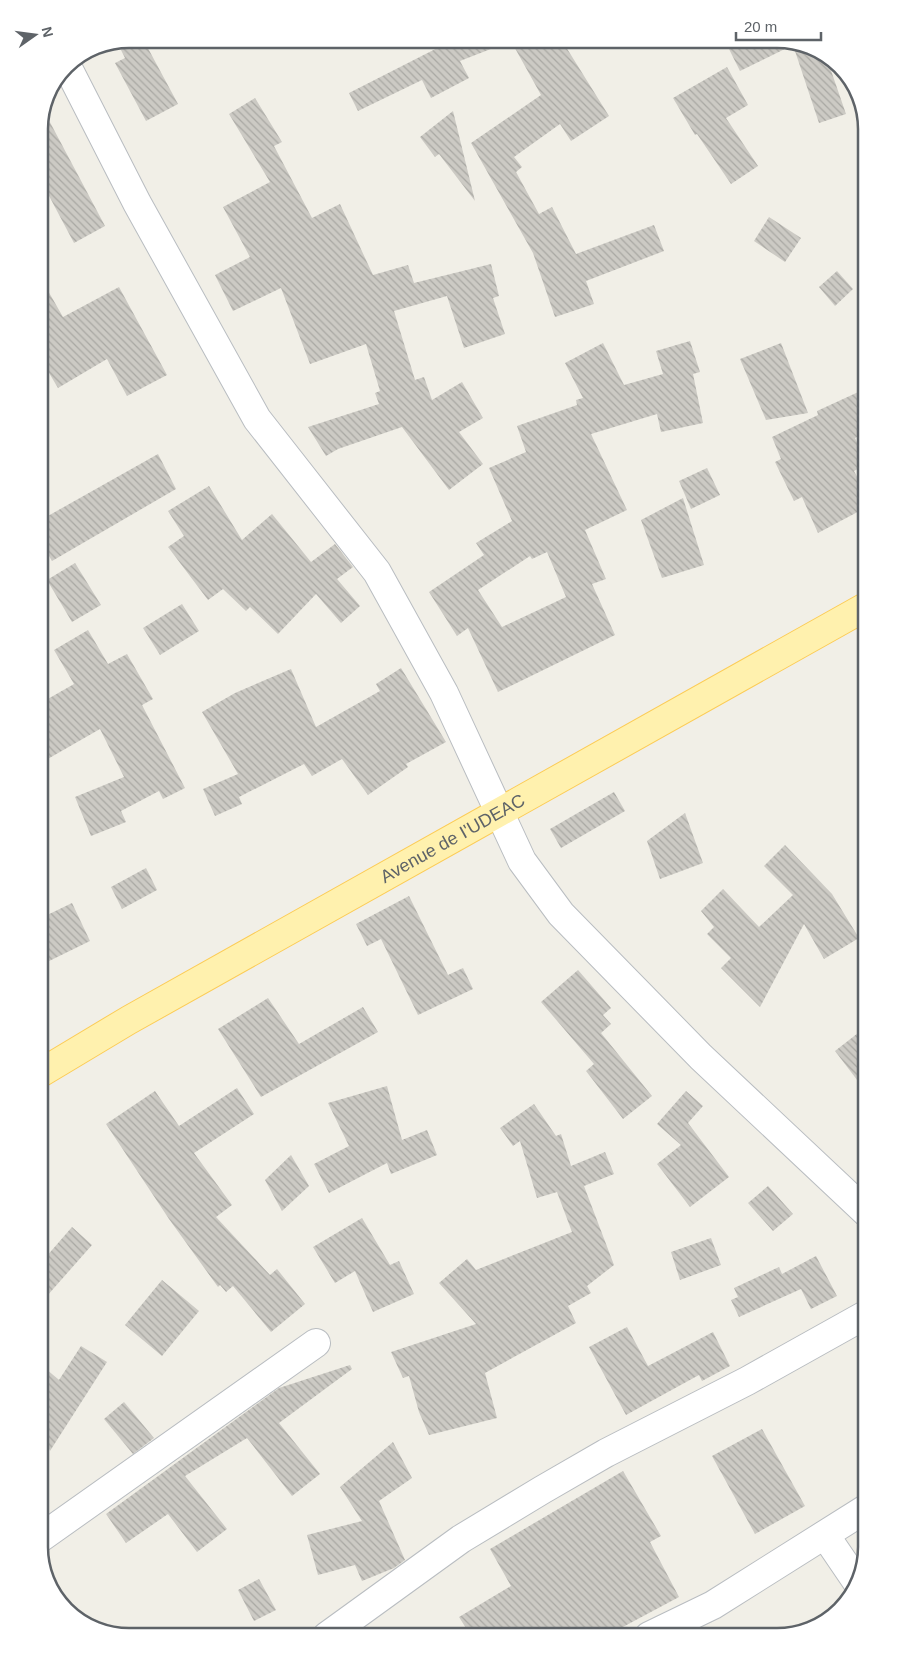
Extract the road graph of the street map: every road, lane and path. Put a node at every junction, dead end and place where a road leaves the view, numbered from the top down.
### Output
1 (70, 73) edge
2 (858, 611) edge
3 (498, 812) junction
4 (48, 1069) edge
5 (858, 1205) edge
6 (858, 1319) edge
7 (316, 1343) dead end
8 (858, 1514) edge
9 (48, 1533) edge
10 (825, 1535) junction
11 (853, 1576) edge
12 (339, 1627) edge
13 (666, 1628) edge

1 - 3 street
2 - 3 main road, Avenue de I'UDEAC
3 - 4 main road, Avenue de I'UDEAC
3 - 5 street
6 - 12 street
7 - 9 street
8 - 10 street
10 - 11 street
10 - 13 street

